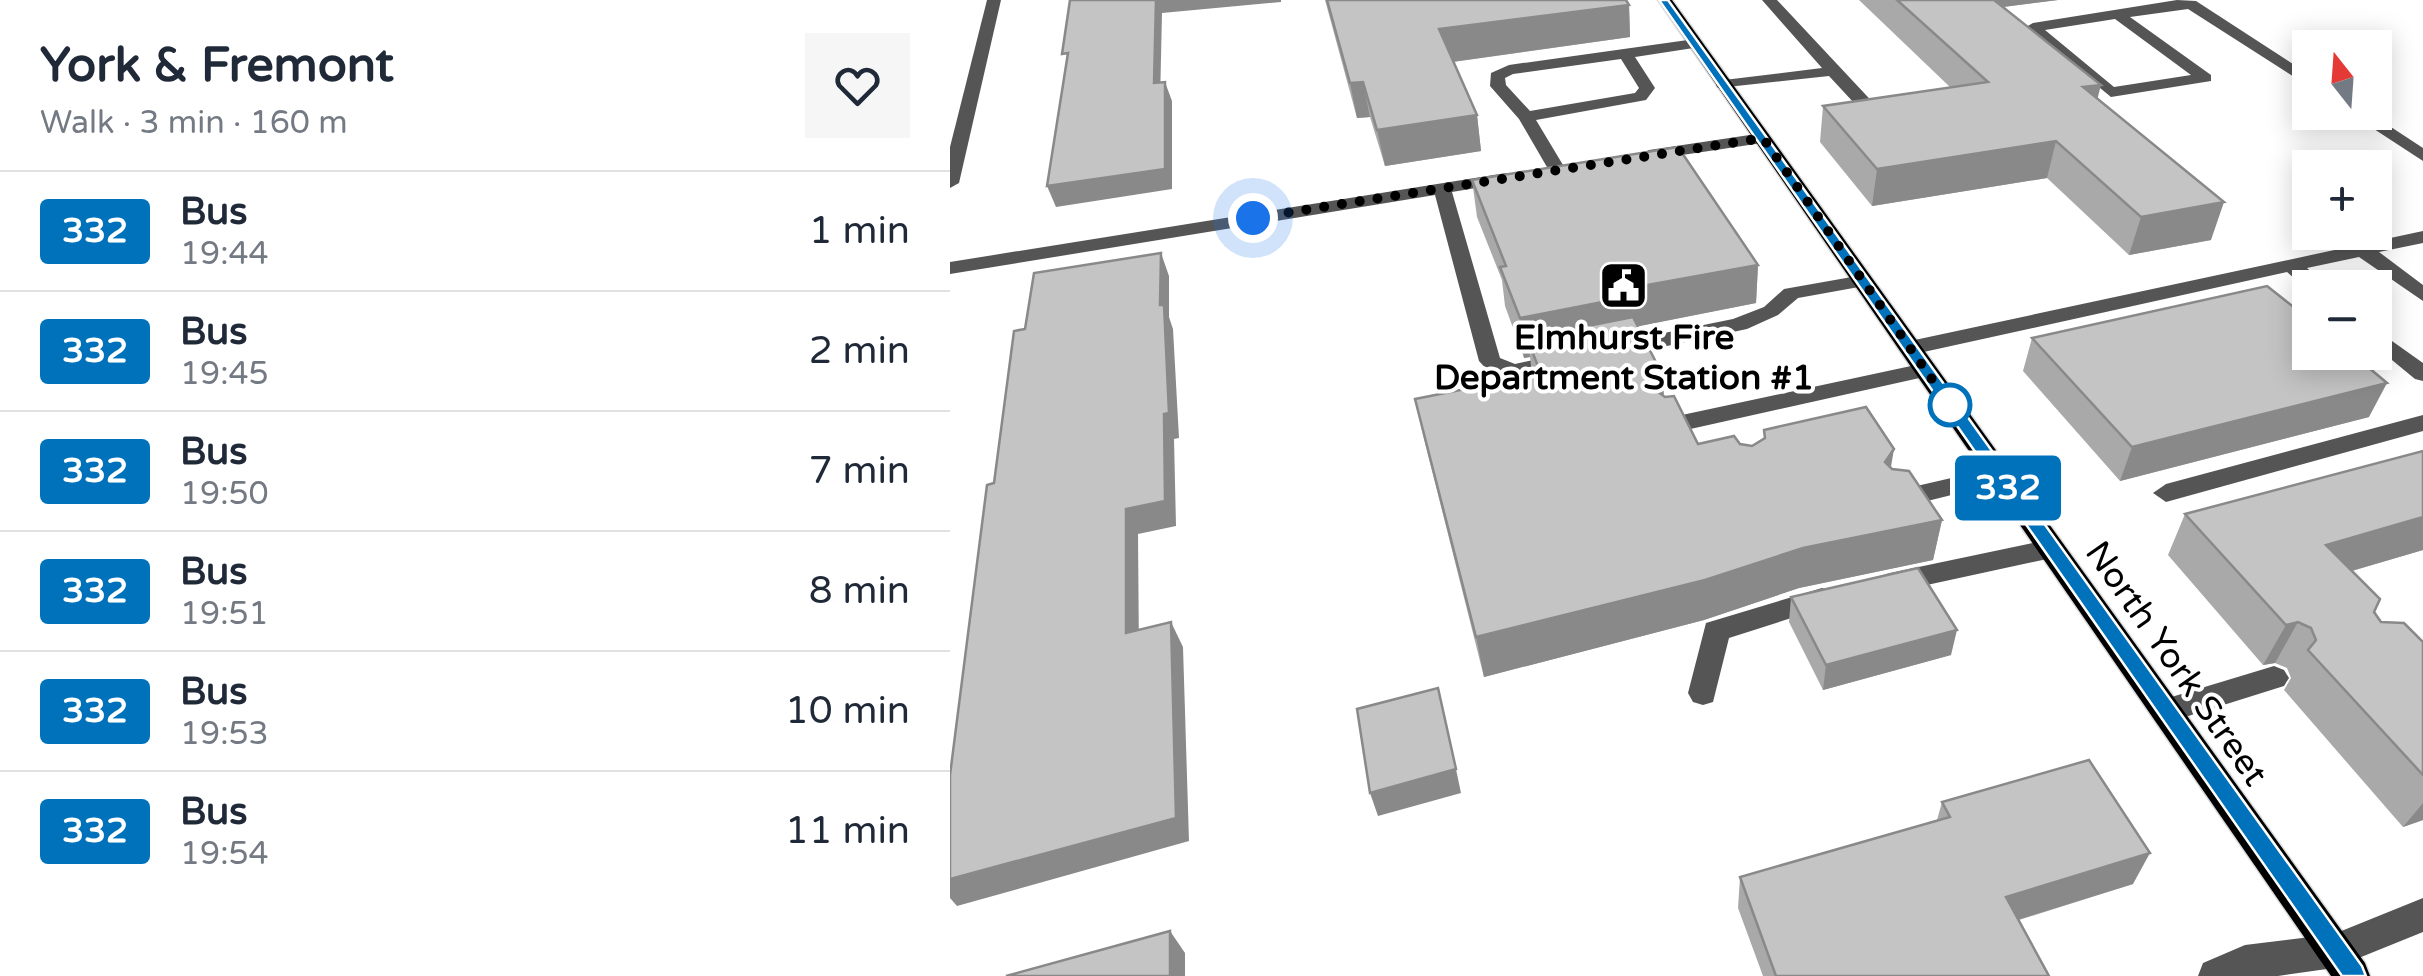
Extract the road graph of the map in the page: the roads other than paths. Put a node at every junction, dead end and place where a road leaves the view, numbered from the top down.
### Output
1 (994, 0) edge
2 (1664, 0) edge
3 (1769, 0) edge
4 (2188, 2) edge
5 (2118, 15) junction
6 (1695, 44) junction
7 (1625, 54) junction
8 (2292, 70) edge
9 (1833, 71) junction
10 (1724, 86) junction
11 (1874, 114) edge
12 (1526, 117) junction
13 (2383, 130) edge
14 (1763, 138) junction
15 (2423, 156) edge
16 (1632, 158) edge
17 (950, 183) edge
18 (1442, 188) junction
19 (2423, 237) edge
20 (2392, 244) edge
21 (2363, 250) joint
22 (2292, 266) junction
23 (950, 268) edge
24 (2297, 270) edge
25 (1862, 281) junction
26 (2423, 295) edge
27 (2392, 348) edge
28 (1918, 360) junction
29 (2423, 374) edge
30 (1718, 416) junction
31 (2423, 423) edge
32 (1668, 426) edge
33 (1733, 445) edge
34 (1999, 475) junction
35 (2166, 492) dead end
36 (1895, 500) edge
37 (2052, 550) junction
38 (2274, 678) dead end
39 (1703, 693) dead end
40 (2166, 711) junction
41 (2423, 915) edge
42 (2343, 964) edge
43 (2216, 976) edge

1 - 17 street
2 - 6 main road, North York Street
3 - 9 street
4 - 5 street
4 - 8 street
5 - 5 street
6 - 7 street
6 - 10 main road, North York Street
7 - 12 street
7 - 12 street
9 - 10 street
9 - 11 street
10 - 14 main road, North York Street
12 - 18 street
13 - 15 street
14 - 16 street
14 - 25 main road, North York Street
18 - 23 street
18 - 25 street
19 - 20 street
21 - 22 street
21 - 26 street
22 - 24 street
22 - 28 street
25 - 28 main road, North York Street
27 - 29 street
28 - 30 street
28 - 34 main road, North York Street
30 - 32 street
30 - 33 street
31 - 35 street
34 - 36 street
34 - 37 main road, North York Street
37 - 39 street
37 - 40 main road, North York Street
38 - 40 street
40 - 42 main road, North York Street
41 - 42 street
42 - 43 street

